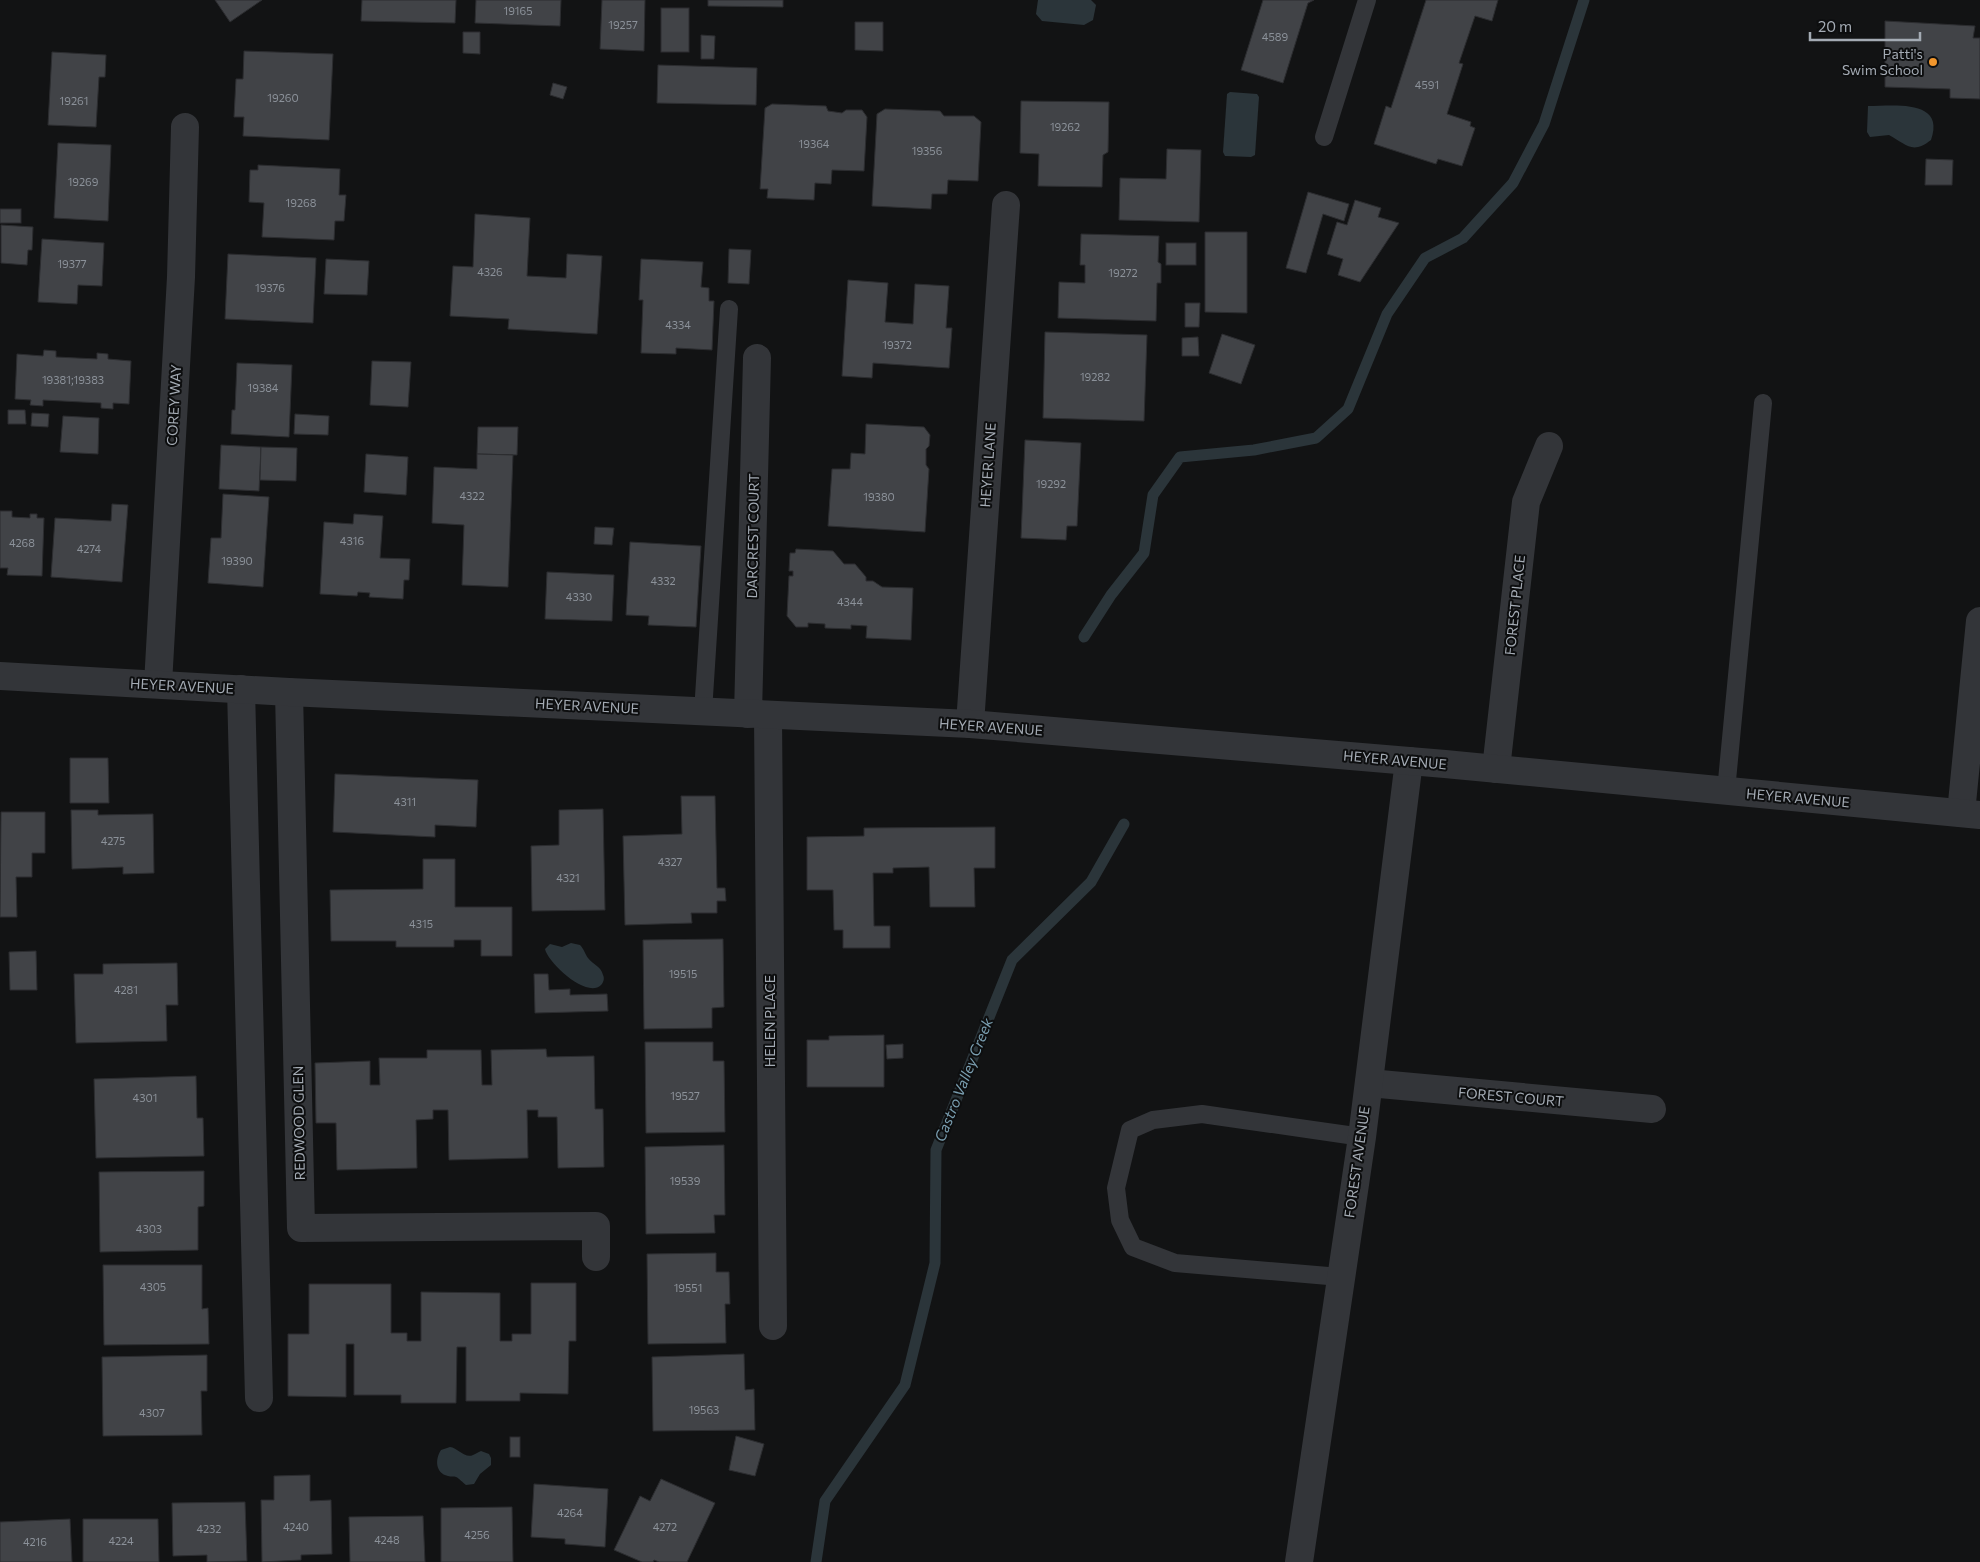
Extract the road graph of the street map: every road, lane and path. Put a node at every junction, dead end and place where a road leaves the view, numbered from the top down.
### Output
1 (1367, 0) edge
2 (185, 127) dead end
3 (1324, 136) dead end
4 (1006, 205) dead end
5 (729, 309) dead end
6 (757, 358) dead end
7 (1763, 403) dead end
8 (1549, 446) dead end
9 (1980, 621) edge
10 (0, 676) edge
11 (158, 684) junction
12 (241, 689) junction
13 (289, 692) junction
14 (703, 712) junction
15 (758, 715) junction
16 (970, 724) junction
17 (1409, 761) junction
18 (1496, 769) junction
19 (1726, 791) junction
20 (1970, 814) edge
21 (1369, 1083) junction
22 (1652, 1109) dead end
23 (1362, 1137) junction
24 (596, 1256) dead end
25 (1340, 1277) junction
26 (773, 1326) dead end
27 (259, 1398) dead end
28 (1299, 1562) edge

1 - 3 lane
2 - 11 street, COREY WAY
4 - 16 street, HEYER LANE
5 - 14 lane
6 - 15 street, DARCREST COURT
7 - 19 lane
8 - 18 street, FOREST PLACE
9 - 20 street
10 - 11 street, HEYER AVENUE
11 - 12 street, HEYER AVENUE
12 - 13 street, HEYER AVENUE
12 - 27 street
13 - 14 street, HEYER AVENUE
13 - 24 street, REDWOOD GLEN
14 - 15 street, HEYER AVENUE
15 - 16 street, HEYER AVENUE
15 - 26 street, HELEN PLACE
16 - 17 street, HEYER AVENUE
17 - 18 street, HEYER AVENUE
17 - 21 street, FOREST AVENUE
18 - 19 street, HEYER AVENUE
19 - 20 street, HEYER AVENUE
21 - 22 street, FOREST COURT
21 - 23 street, FOREST AVENUE
23 - 25 street, FOREST AVENUE
23 - 25 lane
25 - 28 street, FOREST AVENUE

